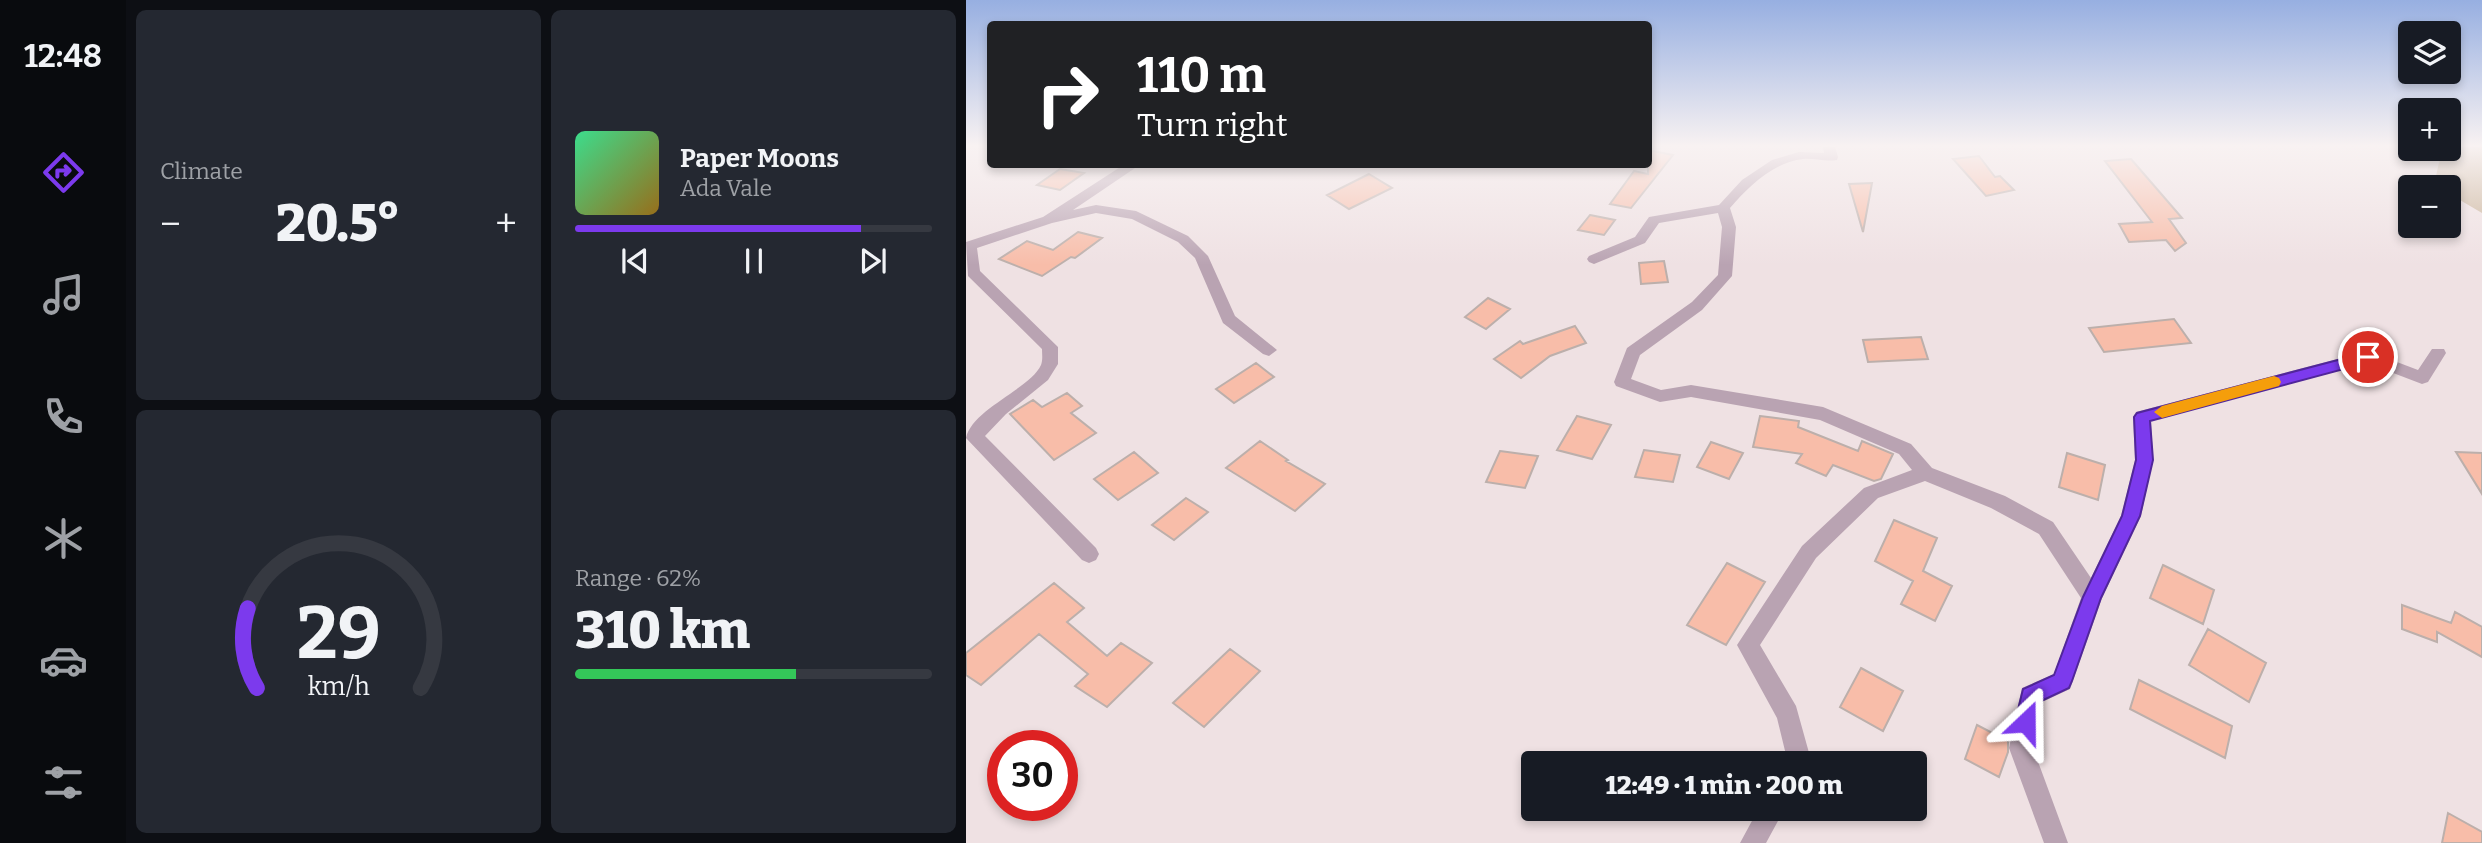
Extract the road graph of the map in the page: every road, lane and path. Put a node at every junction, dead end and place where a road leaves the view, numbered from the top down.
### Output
1 (1100, 186) edge
2 (1741, 186) edge
3 (1723, 208) junction
4 (1048, 220) junction
5 (968, 247) edge
6 (1594, 259) dead end
7 (1269, 350) dead end
8 (2438, 353) dead end
9 (1925, 473) junction
10 (1088, 554) dead end
11 (2092, 597) junction
12 (1797, 751) edge
13 (1765, 821) edge
14 (1752, 843) edge
15 (2056, 843) edge

1 - 4 street
2 - 3 street
3 - 6 street
3 - 9 street
4 - 5 street
4 - 7 street
5 - 10 street
8 - 11 street
9 - 11 street
9 - 12 street
11 - 15 street
13 - 14 street

